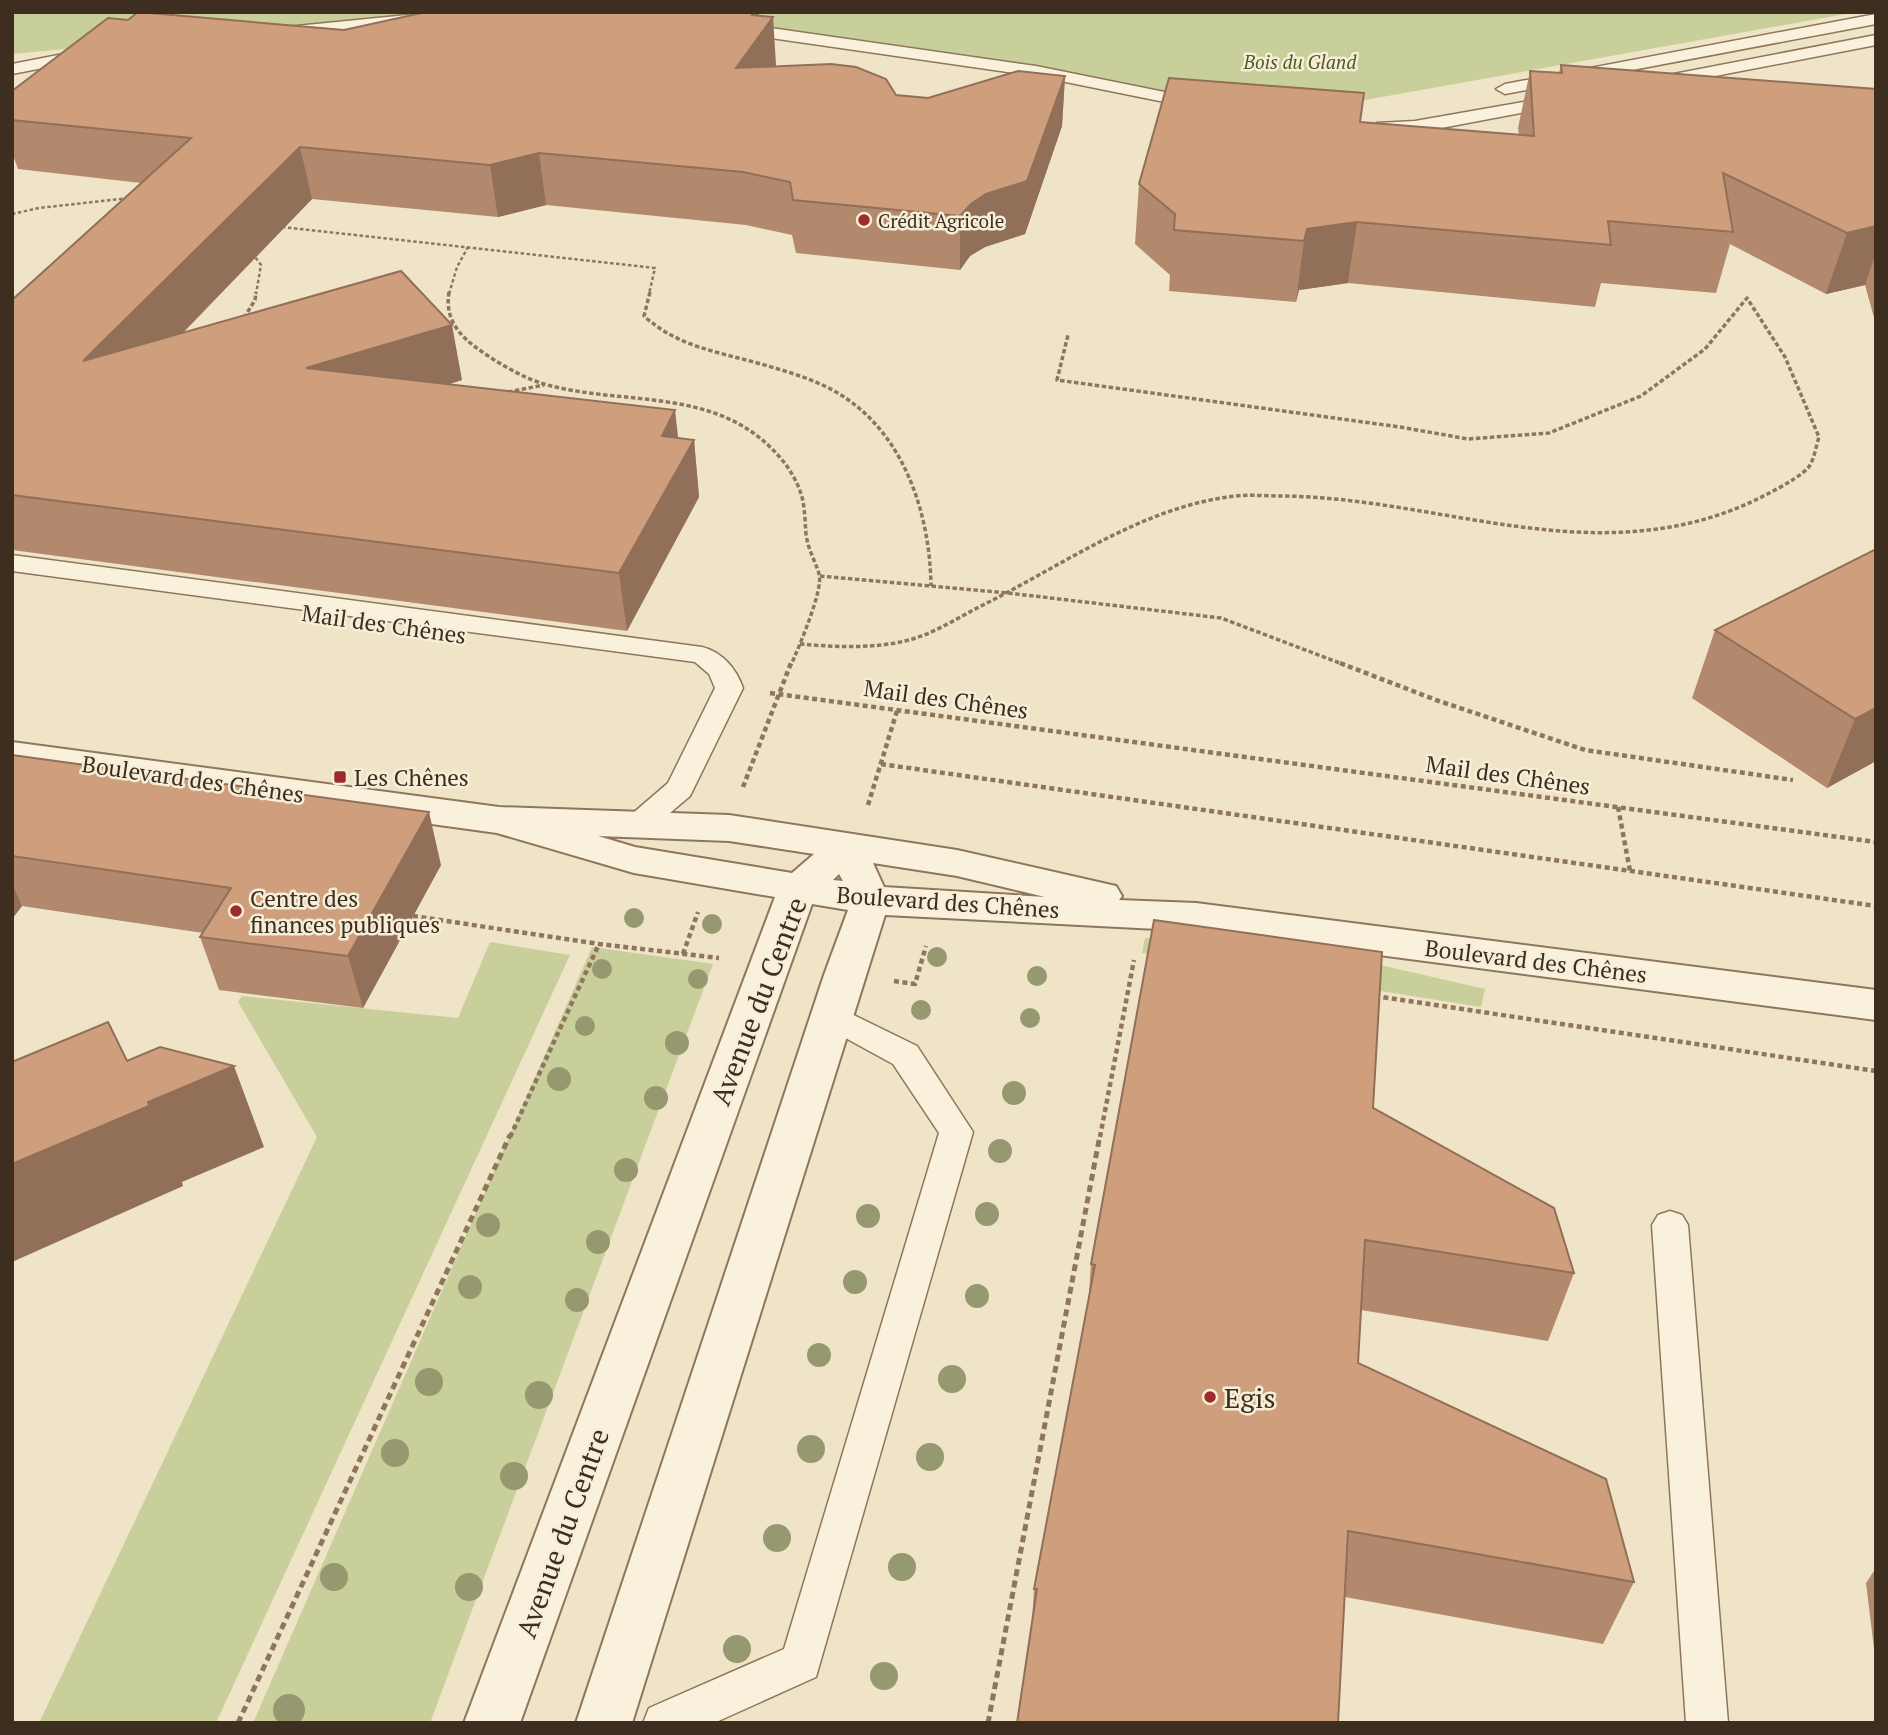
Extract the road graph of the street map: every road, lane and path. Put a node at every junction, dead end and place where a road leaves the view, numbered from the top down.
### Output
1 (494, 12) edge
2 (1876, 19) edge
3 (717, 26) edge
4 (266, 35) edge
5 (1876, 40) edge
6 (113, 51) edge
7 (12, 69) edge
8 (1629, 87) edge
9 (1506, 89) dead end
10 (1574, 98) edge
11 (1224, 108) edge
12 (1356, 130) edge
13 (137, 197) edge
14 (12, 214) edge
15 (273, 226) edge
16 (246, 245) edge
17 (468, 247) junction
18 (243, 321) edge
19 (1068, 335) dead end
20 (545, 384) junction
21 (508, 393) edge
22 (12, 563) edge
23 (820, 576) junction
24 (930, 586) junction
25 (1008, 593) junction
26 (800, 644) junction
27 (729, 688) junction
28 (778, 694) junction
29 (897, 710) junction
30 (12, 754) edge
31 (881, 764) junction
32 (1793, 780) dead end
33 (739, 797) dead end
34 (1618, 807) junction
35 (499, 820) junction
36 (635, 827) junction
37 (856, 830) junction
38 (1876, 842) edge
39 (1630, 871) junction
40 (798, 889) junction
41 (871, 900) junction
42 (1876, 906) edge
43 (1196, 917) junction
44 (599, 944) dead end
45 (1147, 962) edge
46 (1367, 995) edge
47 (1876, 1005) edge
48 (831, 1016) junction
49 (1876, 1071) edge
50 (1670, 1225) dead end
51 (238, 1723) edge
52 (492, 1723) edge
53 (604, 1723) edge
54 (664, 1723) edge
55 (988, 1723) edge
56 (1707, 1723) edge

1 - 4 lane
2 - 9 lane
3 - 11 lane
5 - 8 lane
6 - 7 lane
10 - 12 lane
13 - 14 path
15 - 17 path
16 - 18 path
17 - 20 path
17 - 24 path
19 - 25 path
20 - 21 path
20 - 23 path
22 - 27 lane
23 - 24 path
23 - 26 path
24 - 25 path
25 - 26 path
25 - 32 path
26 - 28 path
27 - 28 path, Mail des Chênes
27 - 36 lane
28 - 29 path, Mail des Chênes
28 - 33 path
29 - 31 path
29 - 34 path, Mail des Chênes
30 - 35 street, Boulevard des Chênes
31 - 37 path
31 - 39 path
34 - 38 path, Mail des Chênes
34 - 39 path
35 - 36 street, Boulevard des Chênes
35 - 40 street, Boulevard des Chênes
36 - 37 street, Boulevard des Chênes
37 - 40 street, Avenue du Centre
37 - 41 street
37 - 43 street, Boulevard des Chênes
39 - 42 path
40 - 41 street, Boulevard des Chênes
40 - 52 street, Avenue du Centre
41 - 43 street, Boulevard des Chênes
41 - 48 street
43 - 47 street, Boulevard des Chênes
44 - 51 path
45 - 55 path
46 - 49 path
48 - 53 street
48 - 54 lane
50 - 56 lane

